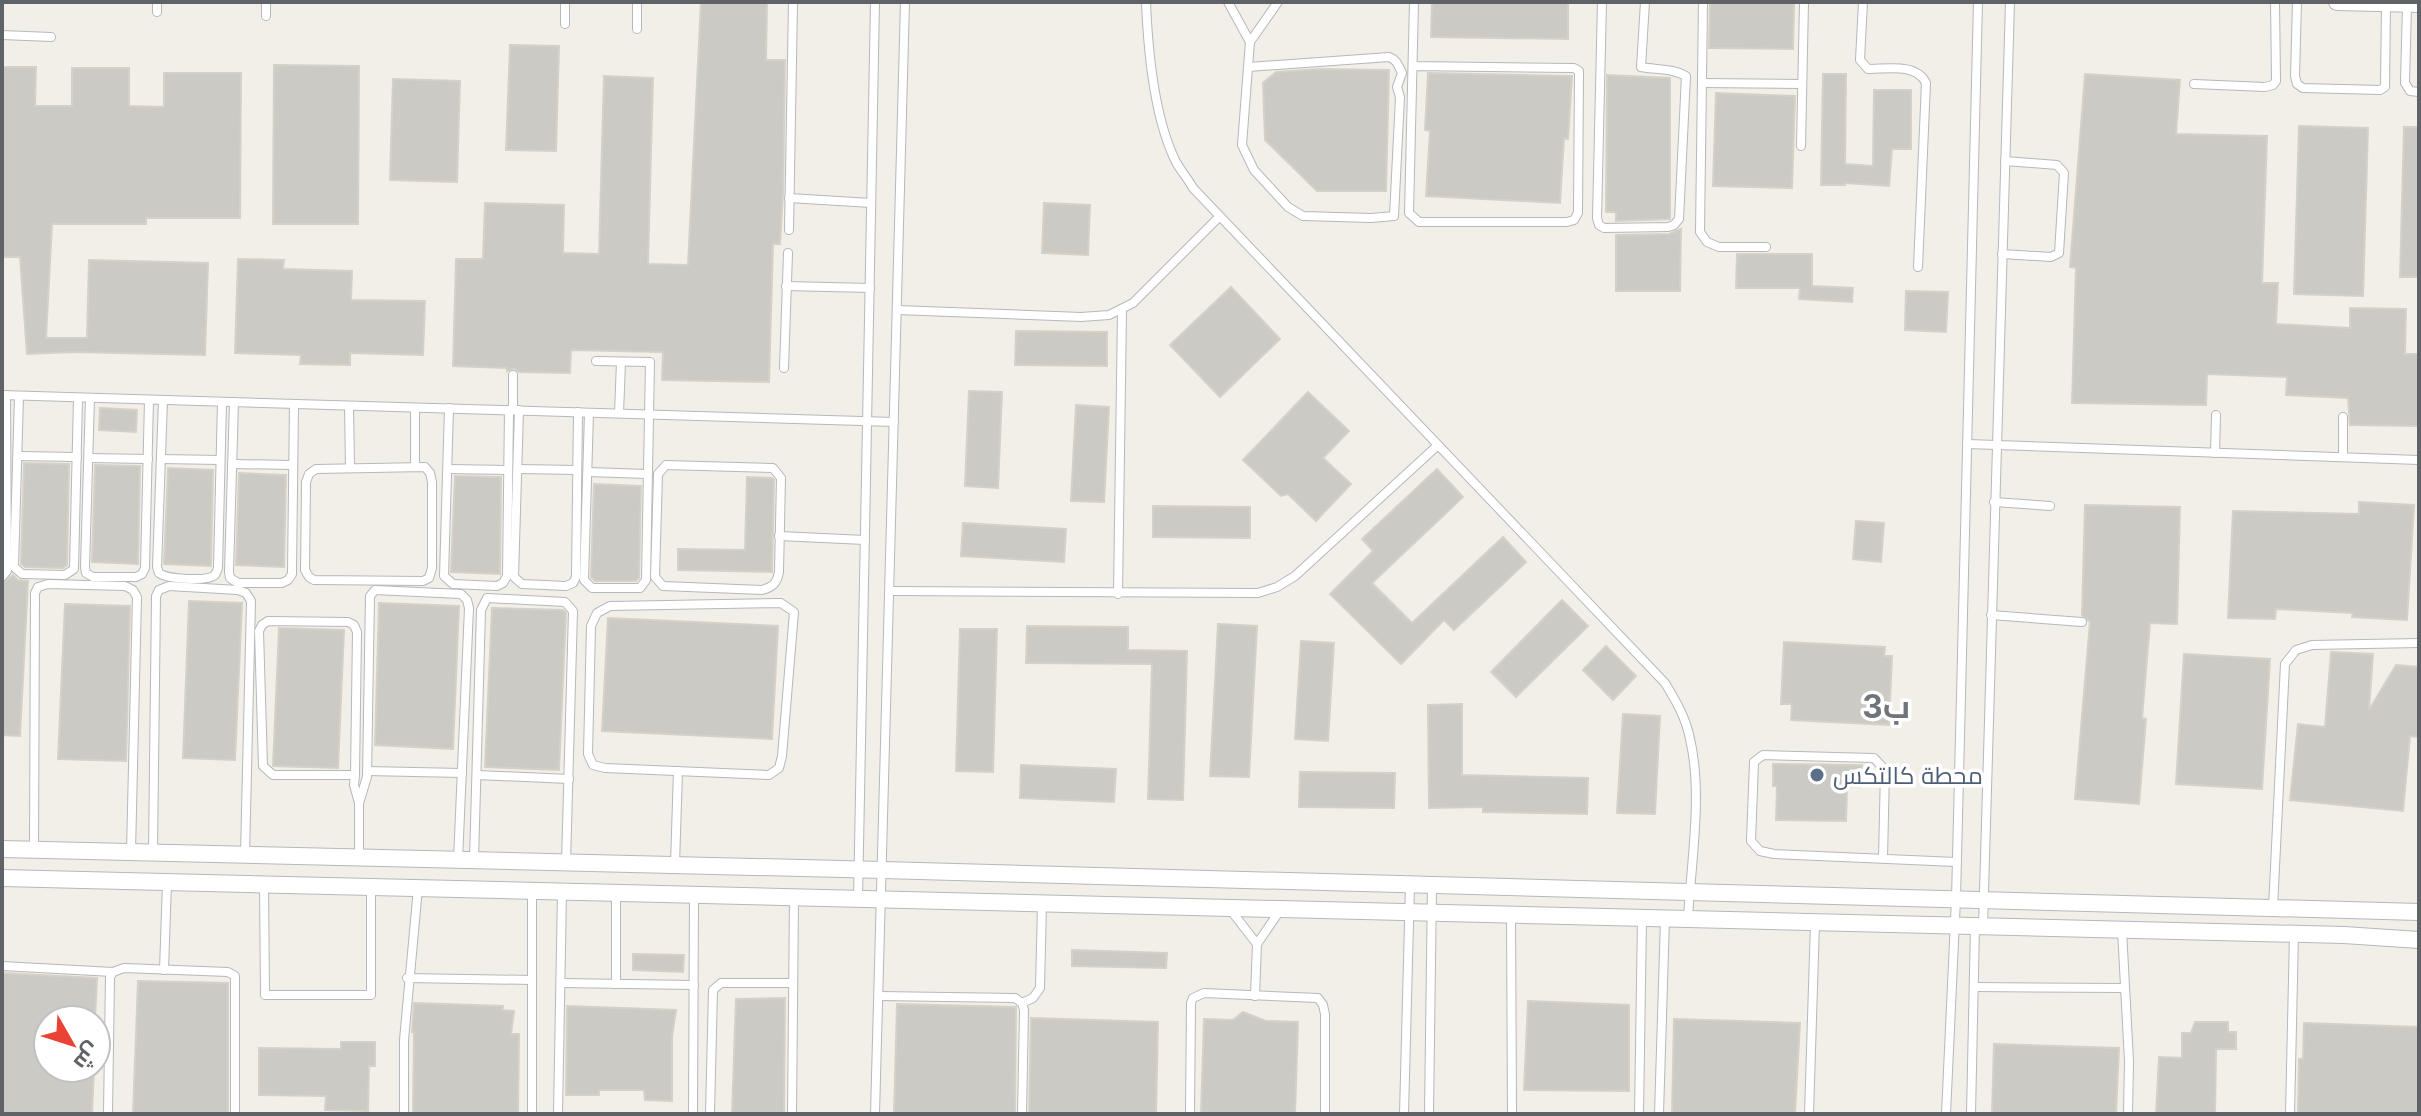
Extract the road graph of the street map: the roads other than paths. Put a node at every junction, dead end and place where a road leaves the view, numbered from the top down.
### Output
1 (157, 2) edge
2 (266, 2) edge
3 (565, 2) edge
4 (637, 2) edge
5 (793, 2) edge
6 (875, 2) edge
7 (905, 2) edge
8 (1146, 2) edge
9 (1228, 2) edge
10 (1278, 2) edge
11 (1414, 2) edge
12 (1602, 2) edge
13 (1645, 2) edge
14 (1703, 2) edge
15 (1804, 2) edge
16 (1863, 2) edge
17 (1978, 2) edge
18 (2010, 2) edge
19 (2275, 2) edge
20 (2297, 2) edge
21 (2337, 2) edge
22 (2386, 3) edge
23 (2413, 4) edge
24 (157, 12) dead end
25 (266, 16) dead end
26 (565, 24) dead end
27 (637, 29) dead end
28 (2, 35) edge
29 (51, 37) dead end
30 (1250, 42) junction
31 (1413, 66) junction
32 (1248, 67) junction
33 (1702, 83) junction
34 (1802, 84) junction
35 (2194, 84) dead end
36 (2419, 92) edge
37 (1801, 146) dead end
38 (2005, 161) junction
39 (789, 198) junction
40 (871, 203) junction
41 (1219, 217) junction
42 (789, 230) dead end
43 (1766, 247) dead end
44 (788, 253) dead end
45 (2002, 254) junction
46 (1918, 267) dead end
47 (786, 286) junction
48 (870, 288) junction
49 (897, 310) junction
50 (1122, 310) junction
51 (596, 361) dead end
52 (621, 362) junction
53 (784, 368) dead end
54 (513, 375) dead end
55 (4, 395) edge
56 (19, 396) junction
57 (78, 398) junction
58 (90, 398) junction
59 (149, 400) junction
60 (163, 400) junction
61 (222, 402) junction
62 (234, 402) junction
63 (294, 404) junction
64 (349, 406) junction
65 (415, 408) junction
66 (449, 408) junction
67 (513, 410) junction
68 (578, 412) junction
69 (589, 413) junction
70 (619, 413) junction
71 (648, 414) junction
72 (2216, 415) dead end
73 (2343, 417) dead end
74 (867, 421) junction
75 (894, 422) junction
76 (1967, 444) junction
77 (1995, 445) junction
78 (1437, 446) junction
79 (2215, 453) junction
80 (4, 456) edge
81 (18, 456) junction
82 (77, 457) junction
83 (2343, 457) junction
84 (89, 458) junction
85 (148, 459) junction
86 (161, 459) junction
87 (220, 460) junction
88 (2419, 460) edge
89 (232, 464) junction
90 (293, 465) junction
91 (415, 467) junction
92 (350, 468) junction
93 (448, 469) junction
94 (513, 470) junction
95 (577, 470) junction
96 (588, 472) junction
97 (647, 474) junction
98 (1994, 502) junction
99 (2050, 506) dead end
100 (779, 536) junction
101 (865, 540) junction
102 (2, 577) edge
103 (890, 591) junction
104 (1118, 594) junction
105 (1991, 615) junction
106 (2082, 622) dead end
107 (2419, 643) edge
108 (367, 771) junction
109 (678, 771) junction
110 (462, 773) junction
111 (355, 775) junction
112 (477, 775) junction
113 (569, 779) junction
114 (359, 803) junction
115 (2, 849) edge
116 (34, 850) junction
117 (131, 852) junction
118 (153, 853) junction
119 (245, 855) junction
120 (359, 858) junction
121 (1883, 858) junction
122 (466, 860) junction
123 (1956, 862) junction
124 (566, 863) junction
125 (675, 865) junction
126 (859, 870) junction
127 (883, 870) junction
128 (2, 878) edge
129 (167, 882) junction
130 (264, 884) junction
131 (1410, 885) junction
132 (1432, 885) junction
133 (371, 887) junction
134 (418, 888) junction
135 (532, 891) junction
136 (562, 892) junction
137 (1689, 892) junction
138 (616, 893) junction
139 (694, 896) junction
140 (794, 898) junction
141 (1956, 899) junction
142 (858, 900) junction
143 (882, 900) junction
144 (1984, 900) junction
145 (1042, 904) junction
146 (1229, 908) junction
147 (2273, 908) junction
148 (1281, 909) junction
149 (1409, 912) junction
150 (2419, 912) edge
151 (1432, 913) junction
152 (1511, 915) junction
153 (1642, 918) junction
154 (1665, 918) junction
155 (1688, 919) junction
156 (1815, 922) junction
157 (1954, 926) junction
158 (1979, 926) junction
159 (2122, 930) junction
160 (2294, 934) junction
161 (2419, 940) edge
162 (1257, 944) junction
163 (2, 966) edge
164 (164, 970) junction
165 (113, 972) junction
166 (407, 978) junction
167 (532, 980) junction
168 (561, 983) junction
169 (792, 983) junction
170 (616, 984) junction
171 (694, 985) junction
172 (1974, 987) junction
173 (2125, 988) junction
174 (879, 996) junction
175 (1255, 996) junction
176 (1022, 1003) junction
177 (108, 1114) edge
178 (235, 1114) edge
179 (404, 1114) edge
180 (532, 1114) edge
181 (558, 1114) edge
182 (693, 1114) edge
183 (710, 1114) edge
184 (792, 1114) edge
185 (875, 1114) edge
186 (1022, 1114) edge
187 (1190, 1114) edge
188 (1325, 1114) edge
189 (1404, 1114) edge
190 (1429, 1114) edge
191 (1512, 1114) edge
192 (1639, 1114) edge
193 (1659, 1114) edge
194 (1809, 1114) edge
195 (1946, 1114) edge
196 (1971, 1114) edge
197 (2128, 1114) edge
198 (2290, 1114) edge

1 - 24 lane
2 - 25 lane
3 - 26 lane
4 - 27 lane
5 - 39 lane
6 - 40 lane
7 - 49 lane
8 - 41 lane
9 - 30 lane
10 - 30 lane
11 - 31 lane
12 - 13 lane
14 - 33 lane
15 - 34 lane
16 - 46 lane
17 - 76 lane
18 - 38 lane
19 - 35 lane
20 - 22 lane
21 - 22 street
22 - 23 street
23 - 36 lane
28 - 29 lane
30 - 32 lane
31 - 31 lane
32 - 32 lane
33 - 34 lane
33 - 43 lane
34 - 37 lane
38 - 45 lane
38 - 45 lane
39 - 40 lane
39 - 42 lane
40 - 48 lane
41 - 50 lane
41 - 78 lane
44 - 47 lane
45 - 77 lane
47 - 48 lane
47 - 53 lane
48 - 74 lane
49 - 50 lane
49 - 75 lane
50 - 104 lane
51 - 52 lane
52 - 70 lane
52 - 71 lane
54 - 67 lane
55 - 56 lane
55 - 80 lane
56 - 57 lane
56 - 81 lane
57 - 58 lane
57 - 82 lane
58 - 59 lane
58 - 84 lane
59 - 60 lane
59 - 85 lane
60 - 61 lane
60 - 86 lane
61 - 62 lane
61 - 87 lane
62 - 63 lane
62 - 89 lane
63 - 64 lane
63 - 90 lane
64 - 65 lane
64 - 92 lane
65 - 66 lane
65 - 91 lane
66 - 67 lane
66 - 93 lane
67 - 68 lane
67 - 94 lane
68 - 69 lane
68 - 95 lane
69 - 70 lane
69 - 96 lane
70 - 71 lane
71 - 74 lane
71 - 97 lane
72 - 79 lane
73 - 83 lane
74 - 75 lane
74 - 101 lane
75 - 103 lane
76 - 77 lane
76 - 123 lane
77 - 79 lane
77 - 98 lane
78 - 104 lane
78 - 137 lane
79 - 83 lane
80 - 102 lane
81 - 82 lane
81 - 82 lane
83 - 88 lane
84 - 85 lane
84 - 85 lane
86 - 87 lane
86 - 87 lane
89 - 90 lane
89 - 90 lane
91 - 92 lane
91 - 92 lane
93 - 94 lane
93 - 94 lane
94 - 95 lane
94 - 95 lane
96 - 97 lane
96 - 97 lane
98 - 99 lane
98 - 105 lane
100 - 100 lane
100 - 101 lane
101 - 126 lane
103 - 104 lane
103 - 127 lane
105 - 106 lane
105 - 144 lane
107 - 147 lane
108 - 110 lane
108 - 110 lane
108 - 114 lane
109 - 109 lane
109 - 125 lane
110 - 122 lane
111 - 111 lane
111 - 114 lane
112 - 113 lane
112 - 113 lane
112 - 122 lane
113 - 124 lane
114 - 120 lane
115 - 116 street
116 - 117 street
116 - 117 lane
117 - 118 street
118 - 119 street
118 - 119 lane
119 - 120 street
120 - 122 street
121 - 121 lane
121 - 123 lane
122 - 124 street
123 - 141 lane
124 - 125 street
125 - 126 street
126 - 127 street
126 - 142 lane
127 - 131 street
127 - 143 lane
128 - 129 street
129 - 130 street
129 - 164 lane
130 - 133 street
130 - 133 lane
131 - 132 street
131 - 149 lane
132 - 137 street
132 - 151 lane
133 - 134 street
134 - 135 street
134 - 166 lane
135 - 136 street
135 - 167 lane
136 - 138 street
136 - 168 lane
137 - 141 street
137 - 155 lane
138 - 139 street
138 - 170 lane
139 - 140 street
139 - 171 lane
140 - 142 street
140 - 169 lane
141 - 144 street
141 - 157 lane
142 - 143 street
143 - 145 street
143 - 174 lane
144 - 147 street
144 - 158 lane
145 - 146 street
145 - 176 lane
146 - 148 street
146 - 162 lane
147 - 150 street
148 - 149 street
148 - 162 lane
149 - 151 street
149 - 189 lane
151 - 152 street
151 - 190 lane
152 - 153 street
152 - 191 lane
153 - 154 street
153 - 192 lane
154 - 155 street
154 - 193 lane
155 - 156 street
156 - 157 street
156 - 194 lane
157 - 158 street
157 - 195 lane
158 - 159 street
158 - 172 lane
159 - 160 street
159 - 173 lane
160 - 161 street
160 - 198 lane
162 - 175 lane
163 - 165 lane
164 - 165 lane
164 - 178 lane
165 - 177 lane
166 - 167 lane
166 - 179 lane
167 - 180 lane
168 - 170 lane
168 - 181 lane
169 - 183 lane
169 - 184 lane
170 - 171 lane
171 - 182 lane
172 - 173 lane
172 - 196 lane
173 - 197 lane
174 - 176 lane
174 - 185 lane
175 - 187 lane
175 - 188 lane
176 - 186 lane

